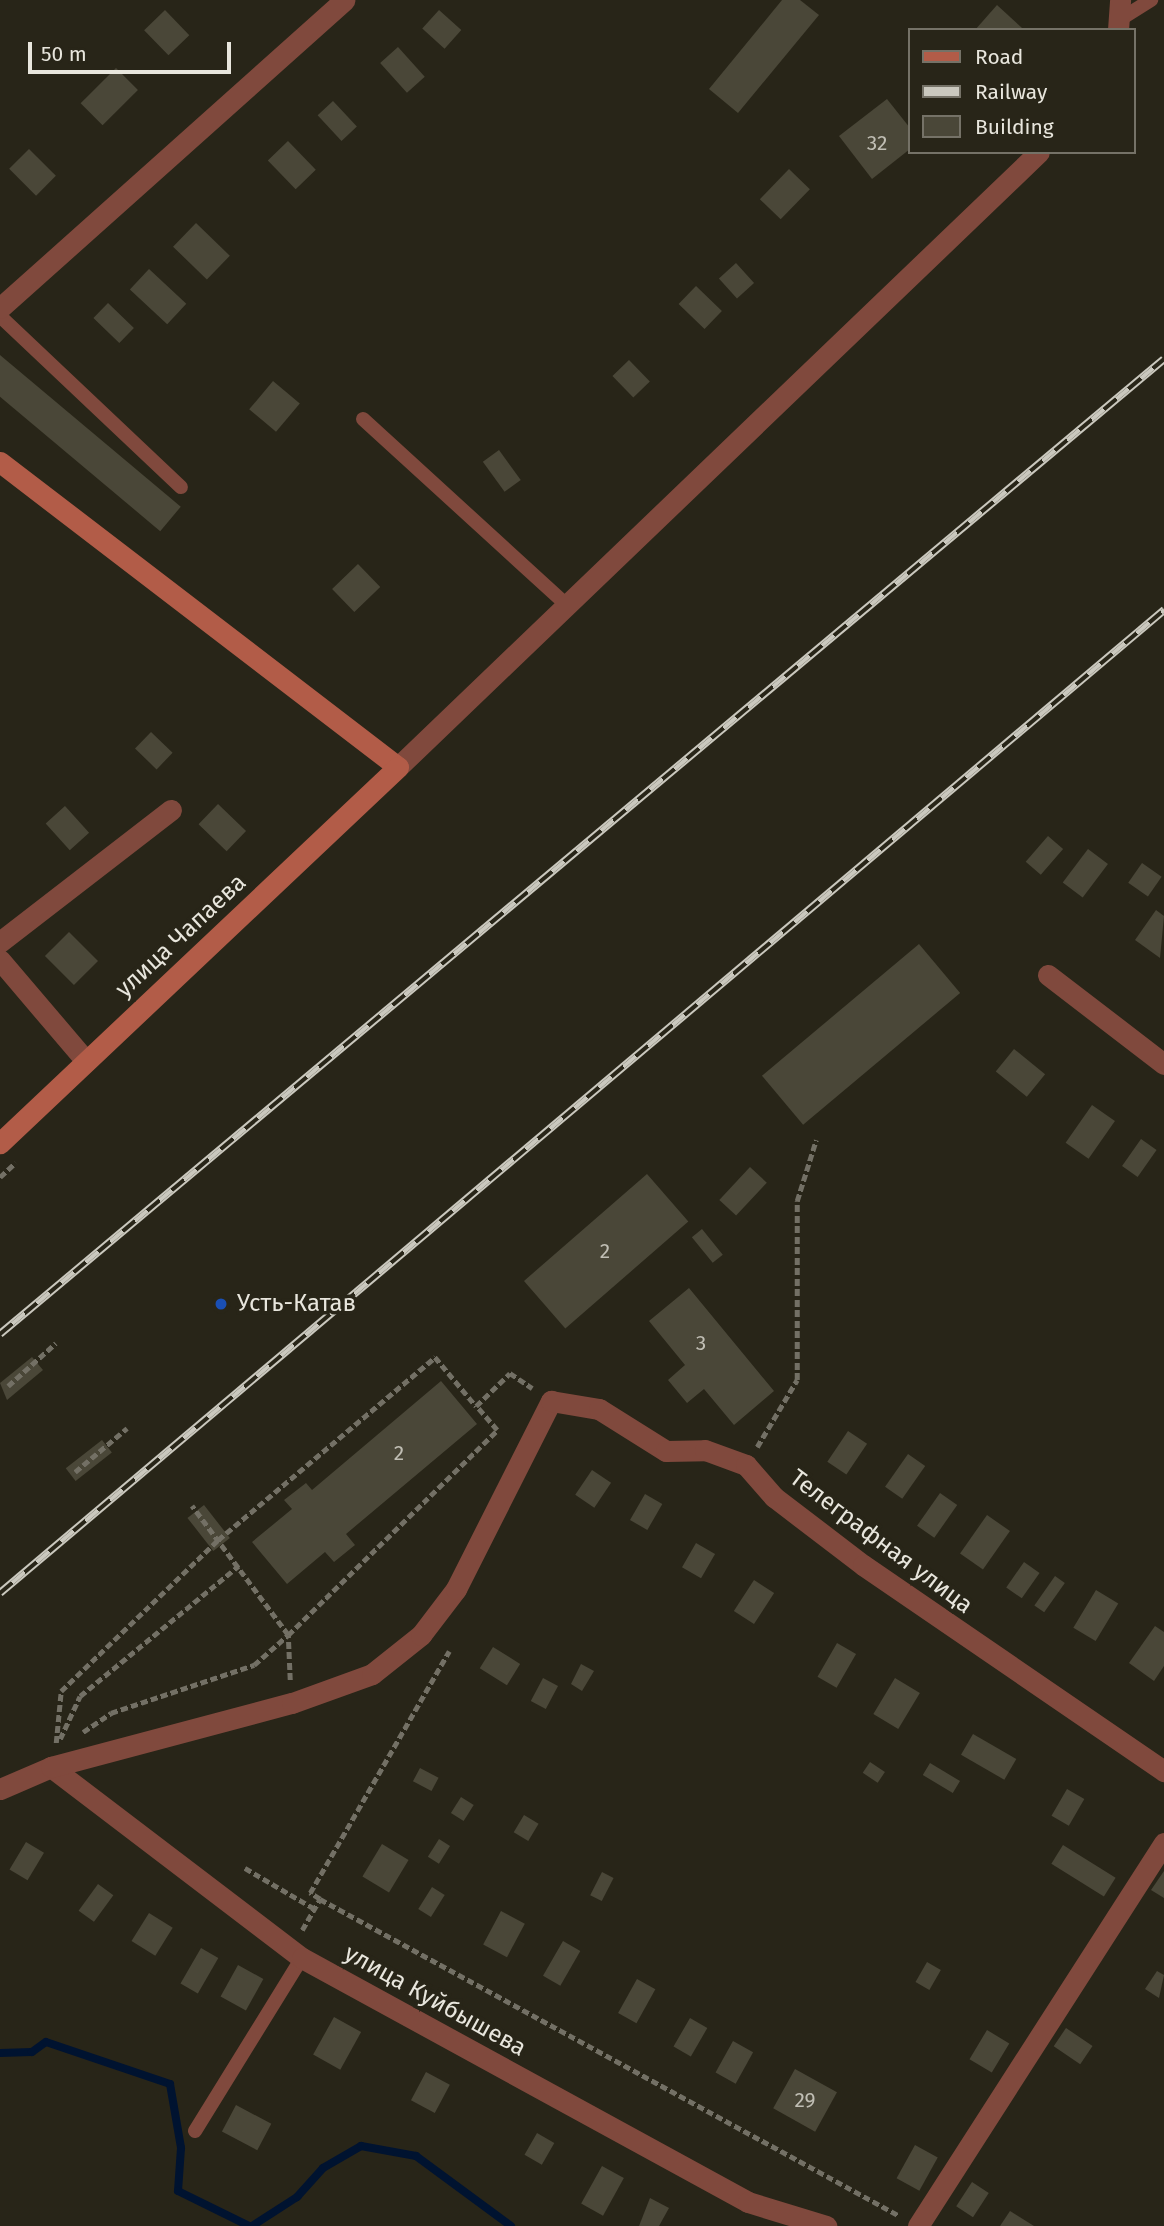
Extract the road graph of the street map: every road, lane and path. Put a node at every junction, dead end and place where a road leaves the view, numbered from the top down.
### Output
1 (344, 0) edge
2 (1151, 0) edge
3 (1119, 17) edge
4 (1037, 154) edge
5 (0, 308) edge
6 (0, 316) edge
7 (363, 419) dead end
8 (0, 462) edge
9 (181, 487) dead end
10 (567, 605) junction
11 (398, 766) junction
12 (171, 810) dead end
13 (0, 942) edge
14 (0, 960) edge
15 (1048, 975) dead end
16 (86, 1061) junction
17 (1164, 1065) edge
18 (816, 1140) dead end
19 (0, 1143) edge
20 (56, 1343) dead end
21 (510, 1373) dead end
22 (8, 1386) dead end
23 (476, 1406) junction
24 (127, 1429) dead end
25 (746, 1465) junction
26 (75, 1472) dead end
27 (192, 1506) dead end
28 (218, 1540) junction
29 (238, 1566) junction
30 (288, 1635) junction
31 (449, 1651) dead end
32 (292, 1703) junction
33 (78, 1735) dead end
34 (67, 1742) dead end
35 (53, 1758) junction
36 (1164, 1771) edge
37 (0, 1789) edge
38 (1164, 1843) edge
39 (245, 1868) dead end
40 (320, 1899) junction
41 (315, 1909) junction
42 (296, 1953) junction
43 (195, 2131) dead end
44 (912, 2223) edge
45 (826, 2226) edge

1 - 5 street
2 - 3 lane
4 - 10 street
6 - 9 lane
7 - 10 lane
8 - 11 main road
10 - 11 street
11 - 16 main road, улица Чапаева
12 - 13 street
14 - 16 street
15 - 17 street
16 - 19 main road, улица Чапаева
18 - 25 path
20 - 22 path
21 - 23 path
23 - 28 path
23 - 30 path
24 - 26 path
25 - 32 street, Телеграфная улица
25 - 36 street, Телеграфная улица
27 - 28 path
28 - 29 path
28 - 35 path
29 - 30 path
29 - 35 path
30 - 32 path
30 - 33 path
31 - 40 path
32 - 35 street
34 - 35 path
35 - 37 street
35 - 42 street, улица Куйбышева
38 - 44 street
39 - 41 path
40 - 41 path
40 - 44 path
41 - 42 path
42 - 43 lane
42 - 45 street, улица Куйбышева

